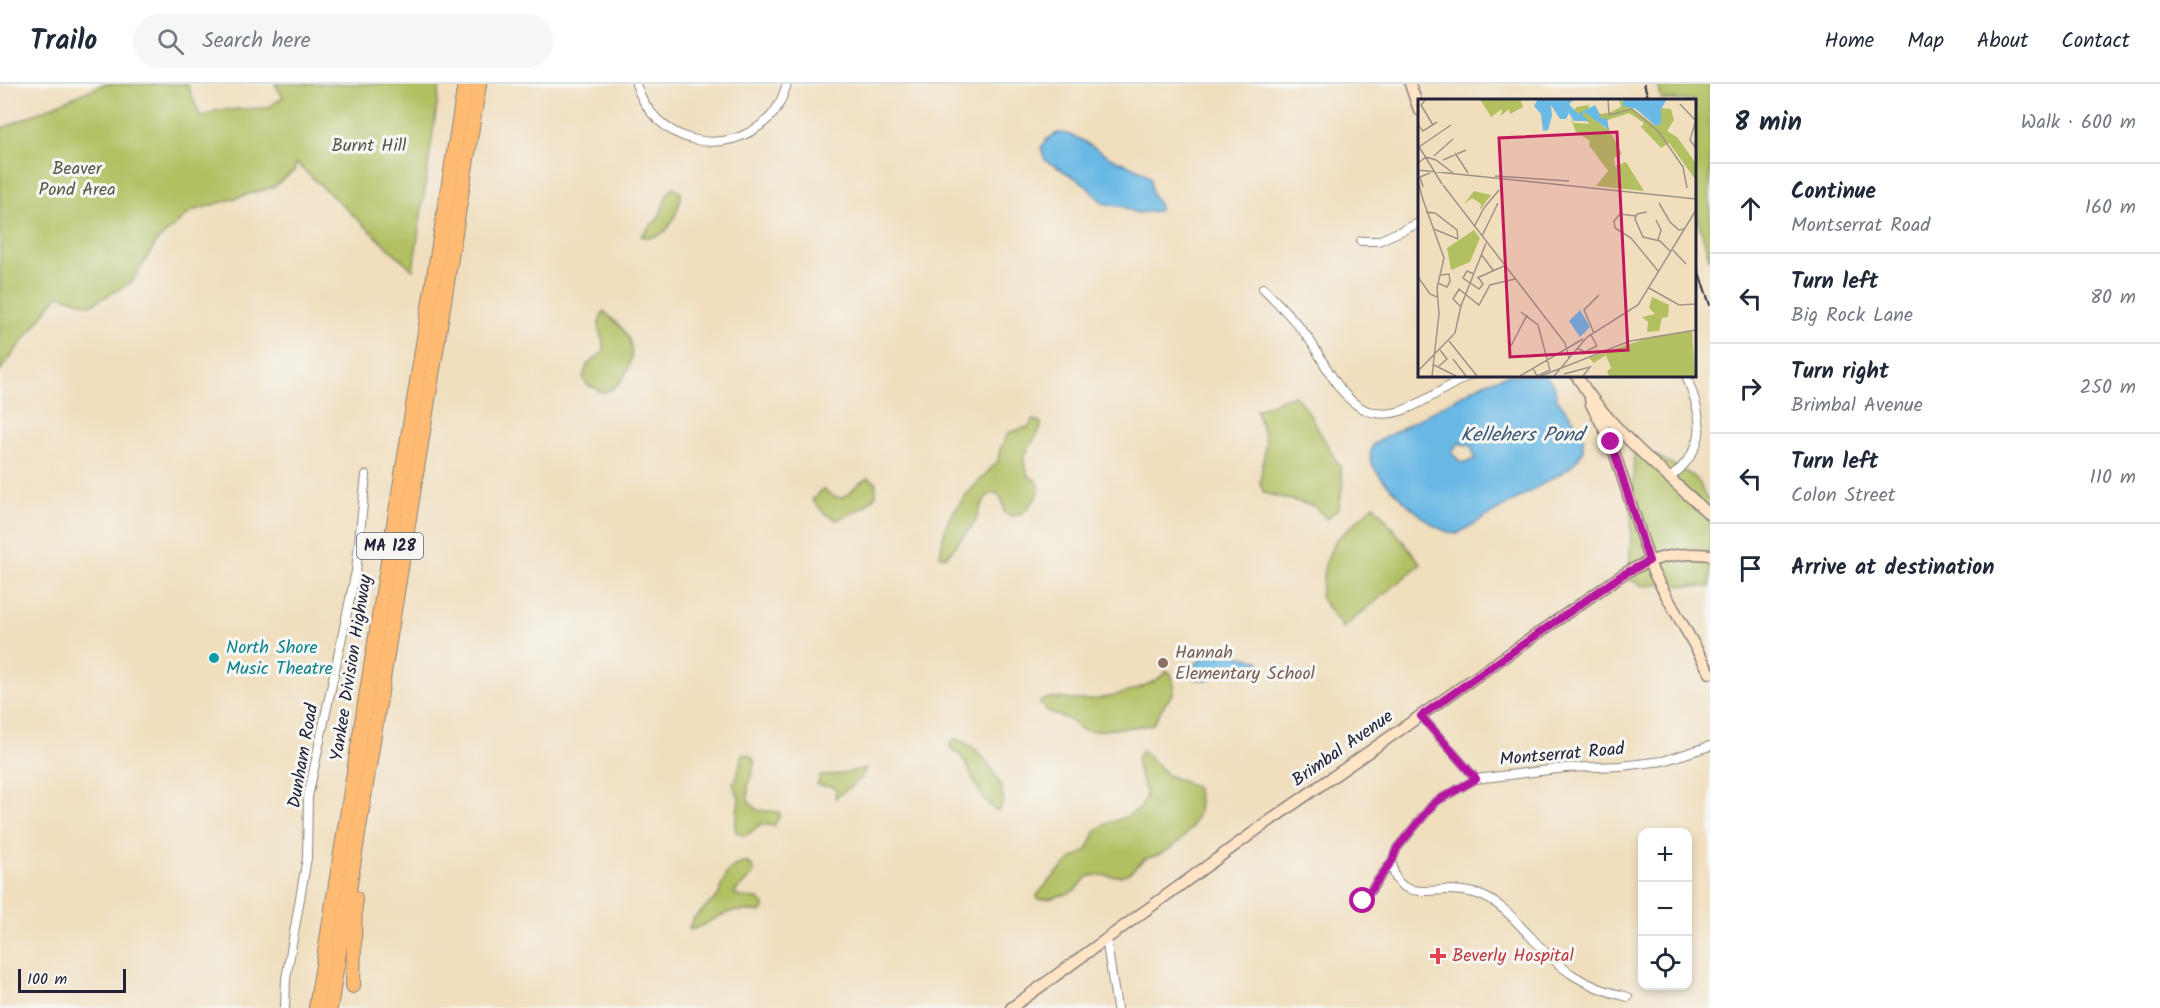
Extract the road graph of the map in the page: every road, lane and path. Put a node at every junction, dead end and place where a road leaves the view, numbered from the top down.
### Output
1 (465, 84) edge
2 (479, 84) edge
3 (636, 84) edge
4 (787, 84) edge
5 (1410, 84) edge
6 (1418, 107) edge
7 (1418, 223) edge
8 (1361, 241) dead end
9 (1263, 288) dead end
10 (1469, 376) edge
11 (1577, 376) edge
12 (1686, 376) edge
13 (1590, 398) junction
14 (1632, 443) junction
15 (1617, 460) junction
16 (366, 475) dead end
17 (1670, 478) junction
18 (1710, 515) edge
19 (1710, 555) edge
20 (1649, 561) junction
21 (1710, 673) edge
22 (1421, 716) junction
23 (1710, 746) edge
24 (1476, 779) junction
25 (357, 838) junction
26 (1392, 861) junction
27 (1363, 901) dead end
28 (1106, 938) junction
29 (353, 986) dead end
30 (1628, 997) dead end
31 (285, 1008) edge
32 (316, 1008) edge
33 (330, 1008) edge
34 (1011, 1008) edge
35 (1117, 1008) edge

1 - 32 highway, Yankee Division Highway / MA 128
2 - 25 highway, Yankee Division Highway / MA 128
3 - 4 street
5 - 6 main road
7 - 8 street
9 - 10 street
11 - 13 main road
12 - 17 street
13 - 14 main road
13 - 15 main road
14 - 15 main road
14 - 17 main road
15 - 20 main road
16 - 31 street, Dunham Road
17 - 18 main road
19 - 20 main road, Brimbal Avenue
20 - 21 main road
20 - 22 main road, Brimbal Avenue
22 - 24 street
22 - 28 main road, Brimbal Avenue
23 - 24 street, Montserrat Road
24 - 26 street, Montserrat Road
25 - 29 highway
25 - 33 highway, Yankee Division Highway / MA 128
26 - 27 street, Montserrat Road
26 - 30 street
28 - 34 main road, Brimbal Avenue
28 - 35 street

